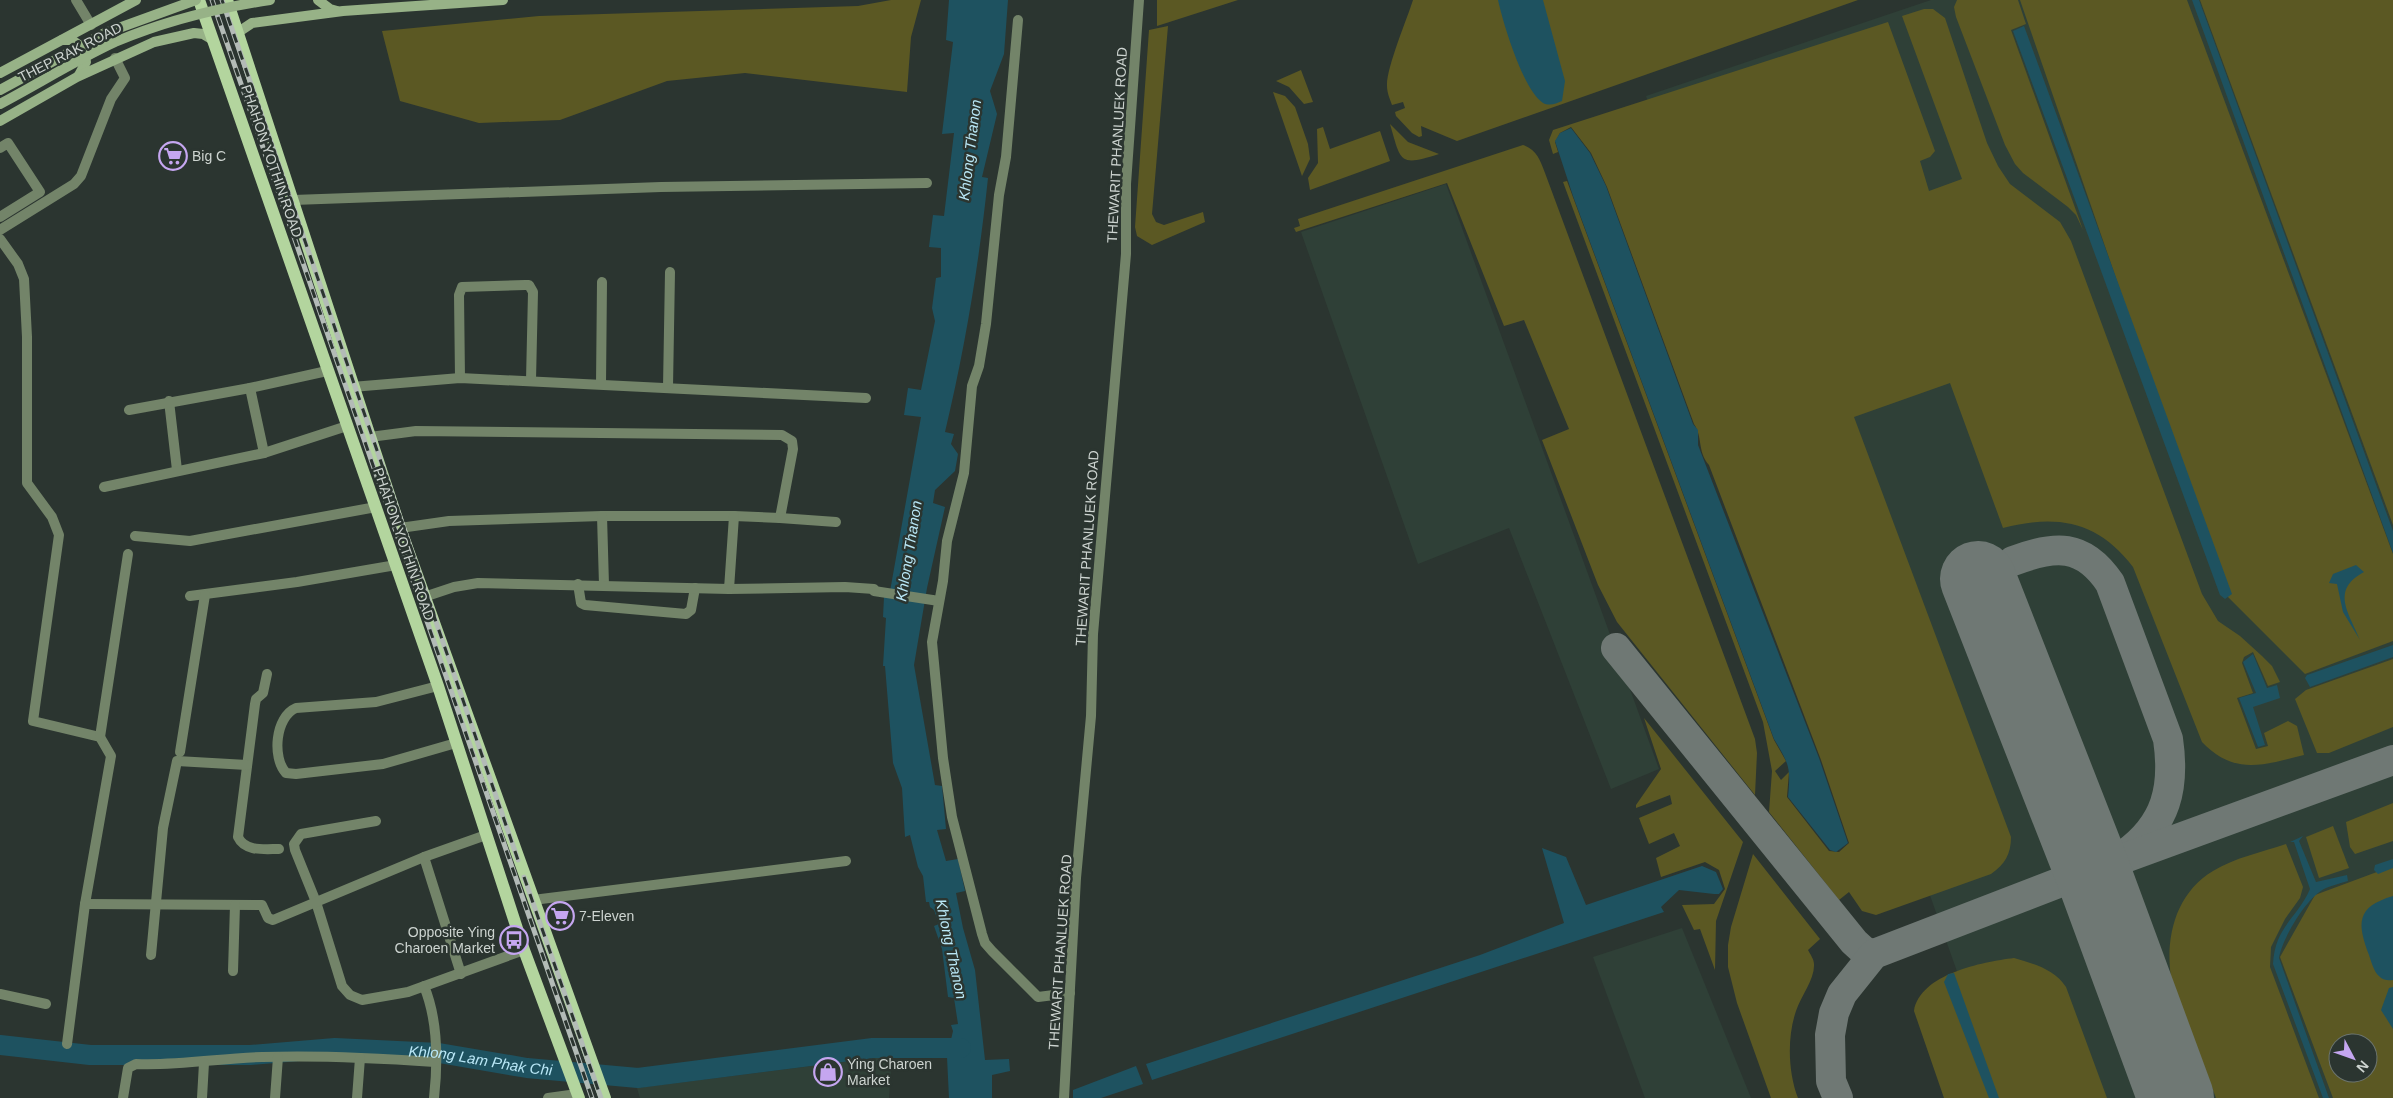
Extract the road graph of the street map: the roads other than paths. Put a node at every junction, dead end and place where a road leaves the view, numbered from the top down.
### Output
1 (76, 0) edge
2 (136, 0) edge
3 (198, 0) edge
4 (227, 0) edge
5 (270, 0) edge
6 (318, 0) edge
7 (502, 0) edge
8 (1139, 0) edge
9 (343, 11) junction
10 (1018, 20) dead end
11 (91, 25) junction
12 (238, 33) junction
13 (213, 40) junction
14 (58, 41) junction
15 (115, 58) junction
16 (0, 73) edge
17 (76, 77) junction
18 (0, 90) edge
19 (0, 104) edge
20 (0, 121) edge
21 (0, 148) edge
22 (927, 183) dead end
23 (293, 200) junction
24 (0, 217) edge
25 (0, 230) edge
26 (0, 239) edge
27 (670, 272) dead end
28 (602, 282) dead end
29 (327, 371) junction
30 (460, 378) junction
31 (531, 380) junction
32 (601, 384) junction
33 (352, 386) junction
34 (668, 387) junction
35 (250, 388) junction
36 (866, 398) dead end
37 (169, 401) junction
38 (129, 410) dead end
39 (347, 426) junction
40 (370, 437) junction
41 (264, 453) junction
42 (177, 470) junction
43 (104, 487) dead end
44 (376, 507) junction
45 (602, 516) junction
46 (734, 516) junction
47 (780, 518) junction
48 (836, 522) dead end
49 (400, 528) junction
50 (135, 536) dead end
51 (128, 554) dead end
52 (396, 565) junction
53 (578, 584) junction
54 (604, 585) junction
55 (695, 588) junction
56 (729, 589) junction
57 (205, 595) junction
58 (190, 596) dead end
59 (424, 597) junction
60 (939, 601) junction
61 (267, 674) dead end
62 (454, 682) junction
63 (439, 688) junction
64 (100, 737) junction
65 (456, 743) junction
66 (180, 752) dead end
67 (247, 765) junction
68 (376, 821) dead end
69 (507, 829) junction
70 (486, 835) junction
71 (279, 849) dead end
72 (424, 858) junction
73 (846, 861) dead end
74 (533, 900) junction
75 (316, 902) junction
76 (86, 904) junction
77 (234, 904) junction
78 (156, 905) junction
79 (524, 950) junction
80 (150, 955) dead end
81 (233, 971) dead end
82 (461, 974) junction
83 (424, 986) junction
84 (1070, 993) junction
85 (0, 994) edge
86 (46, 1004) dead end
87 (67, 1044) dead end
88 (278, 1057) junction
89 (360, 1058) junction
90 (435, 1060) junction
91 (204, 1063) junction
92 (576, 1092) edge
93 (124, 1098) edge
94 (202, 1098) edge
95 (275, 1098) edge
96 (357, 1098) edge
97 (434, 1098) edge
98 (548, 1098) edge
99 (605, 1098) edge
100 (1064, 1098) edge

1 - 11 street
2 - 11 main road, THEP RAK ROAD
3 - 13 main road, PHAHON YOTHIN ROAD
3 - 18 main road, THEP RAK ROAD, bridge
4 - 12 main road, PHAHON YOTHIN ROAD
5 - 19 main road, THEP RAK ROAD, bridge
6 - 9 main road
7 - 9 main road
8 - 84 street, THEWARIT PHANLUEK ROAD
9 - 12 main road
10 - 60 street
11 - 14 main road, THEP RAK ROAD
12 - 23 main road, PHAHON YOTHIN ROAD
13 - 15 main road, THEP RAK ROAD
13 - 29 main road, PHAHON YOTHIN ROAD
14 - 16 main road, THEP RAK ROAD
14 - 17 main road
15 - 17 main road, THEP RAK ROAD
15 - 25 street
17 - 20 main road, THEP RAK ROAD
21 - 24 street
22 - 23 street
23 - 33 main road, PHAHON YOTHIN ROAD
26 - 64 street
27 - 34 street
28 - 32 street
29 - 35 street
29 - 39 main road, PHAHON YOTHIN ROAD
30 - 31 street
30 - 31 street
30 - 33 street
31 - 32 street
32 - 34 street
33 - 40 main road, PHAHON YOTHIN ROAD
34 - 36 street
35 - 37 street
35 - 41 street
37 - 38 street
37 - 42 street
39 - 41 street
39 - 44 main road, PHAHON YOTHIN ROAD
40 - 47 street
40 - 49 main road, PHAHON YOTHIN ROAD
41 - 42 street
42 - 43 street
44 - 50 street
44 - 52 main road, PHAHON YOTHIN ROAD
45 - 46 street
45 - 49 street
45 - 54 street
46 - 47 street
46 - 56 street
47 - 48 street
49 - 59 main road, PHAHON YOTHIN ROAD
51 - 64 street
52 - 57 street
52 - 63 main road, PHAHON YOTHIN ROAD
53 - 54 street
53 - 55 street
53 - 59 street
54 - 55 street
55 - 56 street
56 - 60 street
57 - 58 street
57 - 66 street
59 - 62 main road, PHAHON YOTHIN ROAD
60 - 84 street
61 - 67 street
62 - 63 main road
62 - 69 main road, PHAHON YOTHIN ROAD
63 - 65 main road, PHAHON YOTHIN ROAD
63 - 65 street
64 - 76 street
65 - 70 main road, PHAHON YOTHIN ROAD
67 - 71 street
67 - 78 street
68 - 75 street
69 - 70 main road
69 - 74 main road, PHAHON YOTHIN ROAD
70 - 72 street
70 - 79 main road, PHAHON YOTHIN ROAD
72 - 75 street
72 - 82 street
73 - 74 street
74 - 99 main road, PHAHON YOTHIN ROAD
75 - 77 street
75 - 83 street
76 - 78 street
76 - 87 street
77 - 78 street
77 - 81 street
78 - 80 street
79 - 82 street
79 - 92 main road, PHAHON YOTHIN ROAD
82 - 83 street
83 - 90 street
84 - 100 street, THEWARIT PHANLUEK ROAD
85 - 86 street
88 - 89 street
88 - 91 street
88 - 95 street
89 - 90 street
89 - 96 street
90 - 97 street
91 - 93 street
91 - 94 street
92 - 98 street

